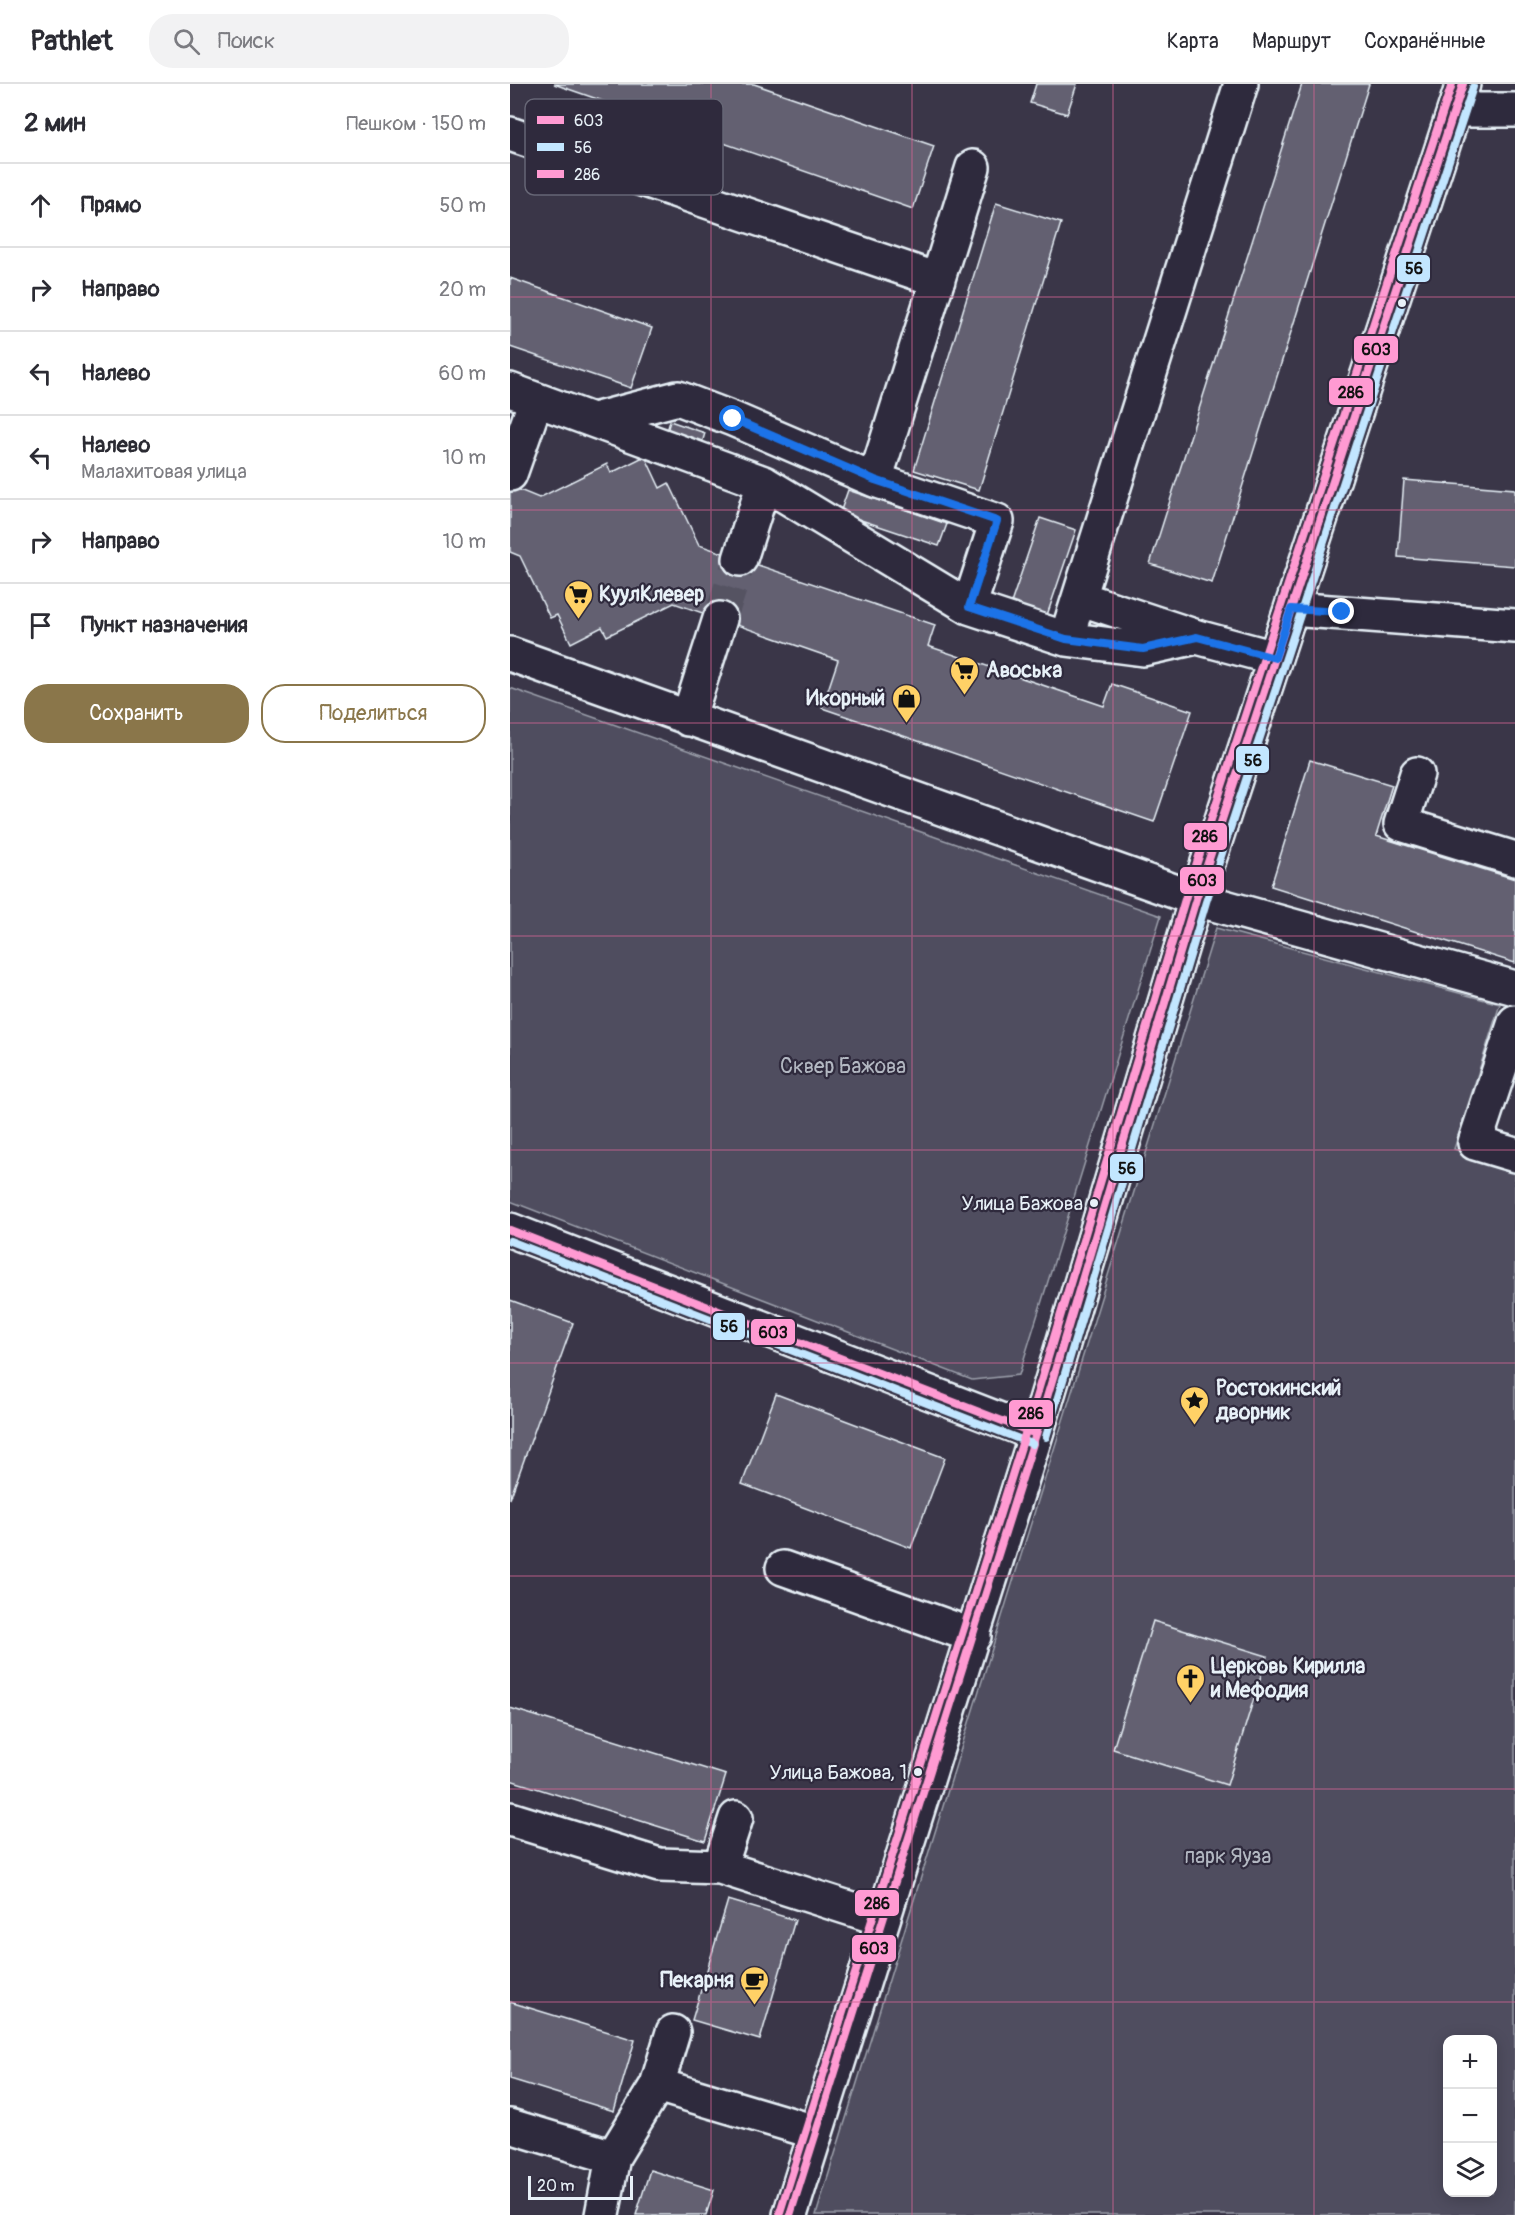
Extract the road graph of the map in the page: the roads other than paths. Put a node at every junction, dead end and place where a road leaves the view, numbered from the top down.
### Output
1 (1241, 84) edge
2 (1459, 97) edge
3 (1515, 111) edge
4 (510, 134) edge
5 (525, 139) edge
6 (973, 166) dead end
7 (689, 195) edge
8 (938, 280) junction
9 (523, 395) edge
10 (594, 420) junction
11 (510, 474) edge
12 (875, 480) junction
13 (764, 483) junction
14 (740, 559) tunnel mouth
15 (1079, 598) junction
16 (969, 607) junction
17 (1291, 609) junction
18 (720, 619) tunnel mouth
19 (1515, 627) edge
20 (1197, 637) junction
21 (1066, 639) junction
22 (510, 654) edge
23 (1275, 658) junction
24 (688, 718) junction
25 (1417, 774) dead end
26 (1515, 858) edge
27 (1196, 899) junction
28 (1515, 988) edge
29 (1515, 1022) edge
30 (1515, 1155) edge
31 (510, 1230) edge
32 (1036, 1434) junction
33 (783, 1568) dead end
34 (974, 1636) junction
35 (736, 1818) dead end
36 (510, 1819) edge
37 (720, 1867) junction
38 (883, 1919) junction
39 (673, 2032) dead end
40 (657, 2085) junction
41 (510, 2126) edge
42 (815, 2132) junction
43 (613, 2157) junction
44 (602, 2215) edge
45 (790, 2215) edge

1 - 15 street
2 - 3 street
2 - 17 street
4 - 5 street
6 - 8 street
7 - 8 street
8 - 12 street
9 - 10 street
9 - 11 street
10 - 12 street
10 - 13 street
12 - 16 street
13 - 14 street
13 - 16 street
15 - 20 street
15 - 21 street
16 - 21 street
17 - 19 street
17 - 23 street
18 - 24 street
20 - 21 street
20 - 23 street
22 - 24 street
23 - 27 street
24 - 27 street
25 - 26 street
27 - 28 street
27 - 32 street
29 - 30 street
31 - 32 street
32 - 34 street
33 - 34 street
34 - 38 street
35 - 37 street
36 - 37 street
37 - 38 street
38 - 42 street
39 - 40 street
40 - 42 street
40 - 43 street
41 - 43 street
42 - 45 street
43 - 44 street

